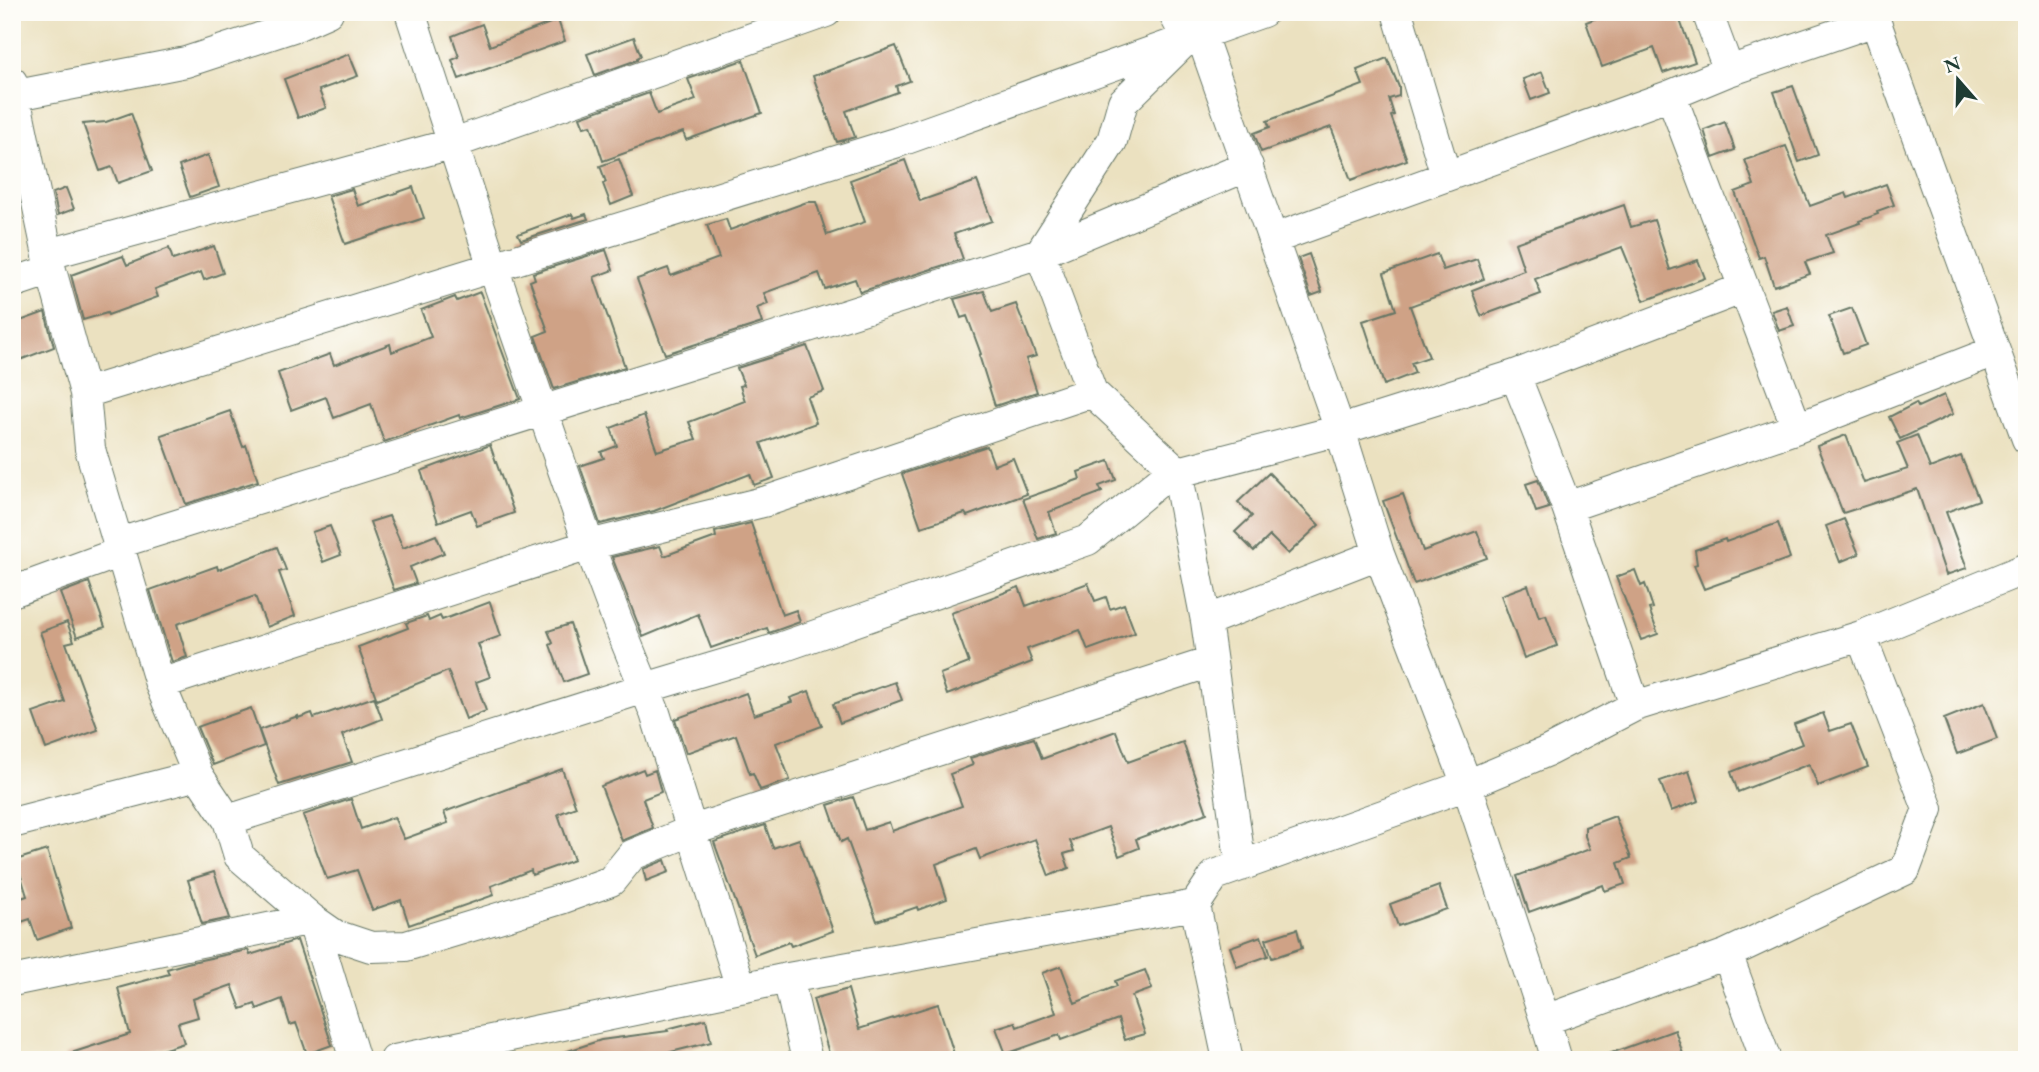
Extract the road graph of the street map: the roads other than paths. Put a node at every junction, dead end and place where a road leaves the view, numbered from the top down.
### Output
1 (328, 12) edge
2 (410, 12) edge
3 (826, 12) edge
4 (1173, 12) edge
5 (1263, 12) edge
6 (1397, 12) edge
7 (1707, 12) edge
8 (1874, 17) edge
9 (1194, 37) junction
10 (1729, 71) junction
11 (13, 91) edge
12 (1671, 94) junction
13 (452, 144) junction
14 (1248, 166) junction
15 (1446, 176) junction
16 (1273, 239) junction
17 (1040, 253) junction
18 (50, 262) junction
19 (493, 267) junction
20 (12, 283) edge
21 (1744, 288) junction
22 (1995, 351) junction
23 (1516, 375) junction
24 (1092, 392) junction
25 (85, 393) junction
26 (543, 411) junction
27 (1797, 428) junction
28 (1340, 430) junction
29 (2027, 439) edge
30 (1177, 471) junction
31 (1567, 507) junction
32 (589, 545) junction
33 (120, 547) junction
34 (1379, 554) junction
35 (2027, 568) edge
36 (12, 592) edge
37 (1206, 621) junction
38 (1861, 636) junction
39 (1211, 662) junction
40 (160, 684) junction
41 (645, 688) junction
42 (1634, 706) junction
43 (198, 775) junction
44 (1467, 785) junction
45 (228, 820) junction
46 (12, 824) edge
47 (693, 830) junction
48 (1241, 866) junction
49 (1195, 905) junction
50 (312, 919) junction
51 (1727, 954) junction
52 (788, 978) junction
53 (12, 981) edge
54 (741, 988) junction
55 (1545, 1020) junction
56 (1218, 1058) edge
57 (355, 1060) edge
58 (396, 1060) edge
59 (807, 1060) edge
60 (1557, 1060) edge
61 (1766, 1060) edge

1 - 11 street
2 - 13 street
3 - 13 street
4 - 9 street
5 - 9 street
6 - 15 street
7 - 10 street
8 - 10 street
8 - 22 street
9 - 14 street
9 - 17 street
9 - 19 street
10 - 12 street
11 - 18 street
12 - 15 street
12 - 21 street
13 - 18 street
13 - 19 street
14 - 16 street
14 - 17 street
15 - 16 street
16 - 28 street
17 - 24 street
17 - 26 street
18 - 20 street
18 - 25 street
19 - 25 street
19 - 26 street
21 - 23 street
21 - 27 street
22 - 27 street
22 - 29 street
23 - 28 street
23 - 31 street
24 - 30 street
24 - 32 street
25 - 33 street
26 - 32 street
26 - 33 street
27 - 31 street
28 - 30 street
28 - 34 street
30 - 37 street
30 - 41 street
31 - 42 street
32 - 40 street
32 - 41 street
33 - 36 street
33 - 40 street
34 - 37 street
34 - 44 street
35 - 38 street
37 - 39 street
38 - 42 street
38 - 51 street
39 - 47 street
39 - 48 street
40 - 43 street
41 - 45 street
41 - 47 street
42 - 44 street
43 - 45 street
43 - 46 street
44 - 48 street
44 - 55 street
45 - 50 street
47 - 50 street
47 - 54 street
48 - 49 street
49 - 52 street
49 - 56 street
50 - 53 street
50 - 57 street
51 - 55 street
51 - 61 street
52 - 54 street
52 - 59 street
54 - 58 street
55 - 60 street

